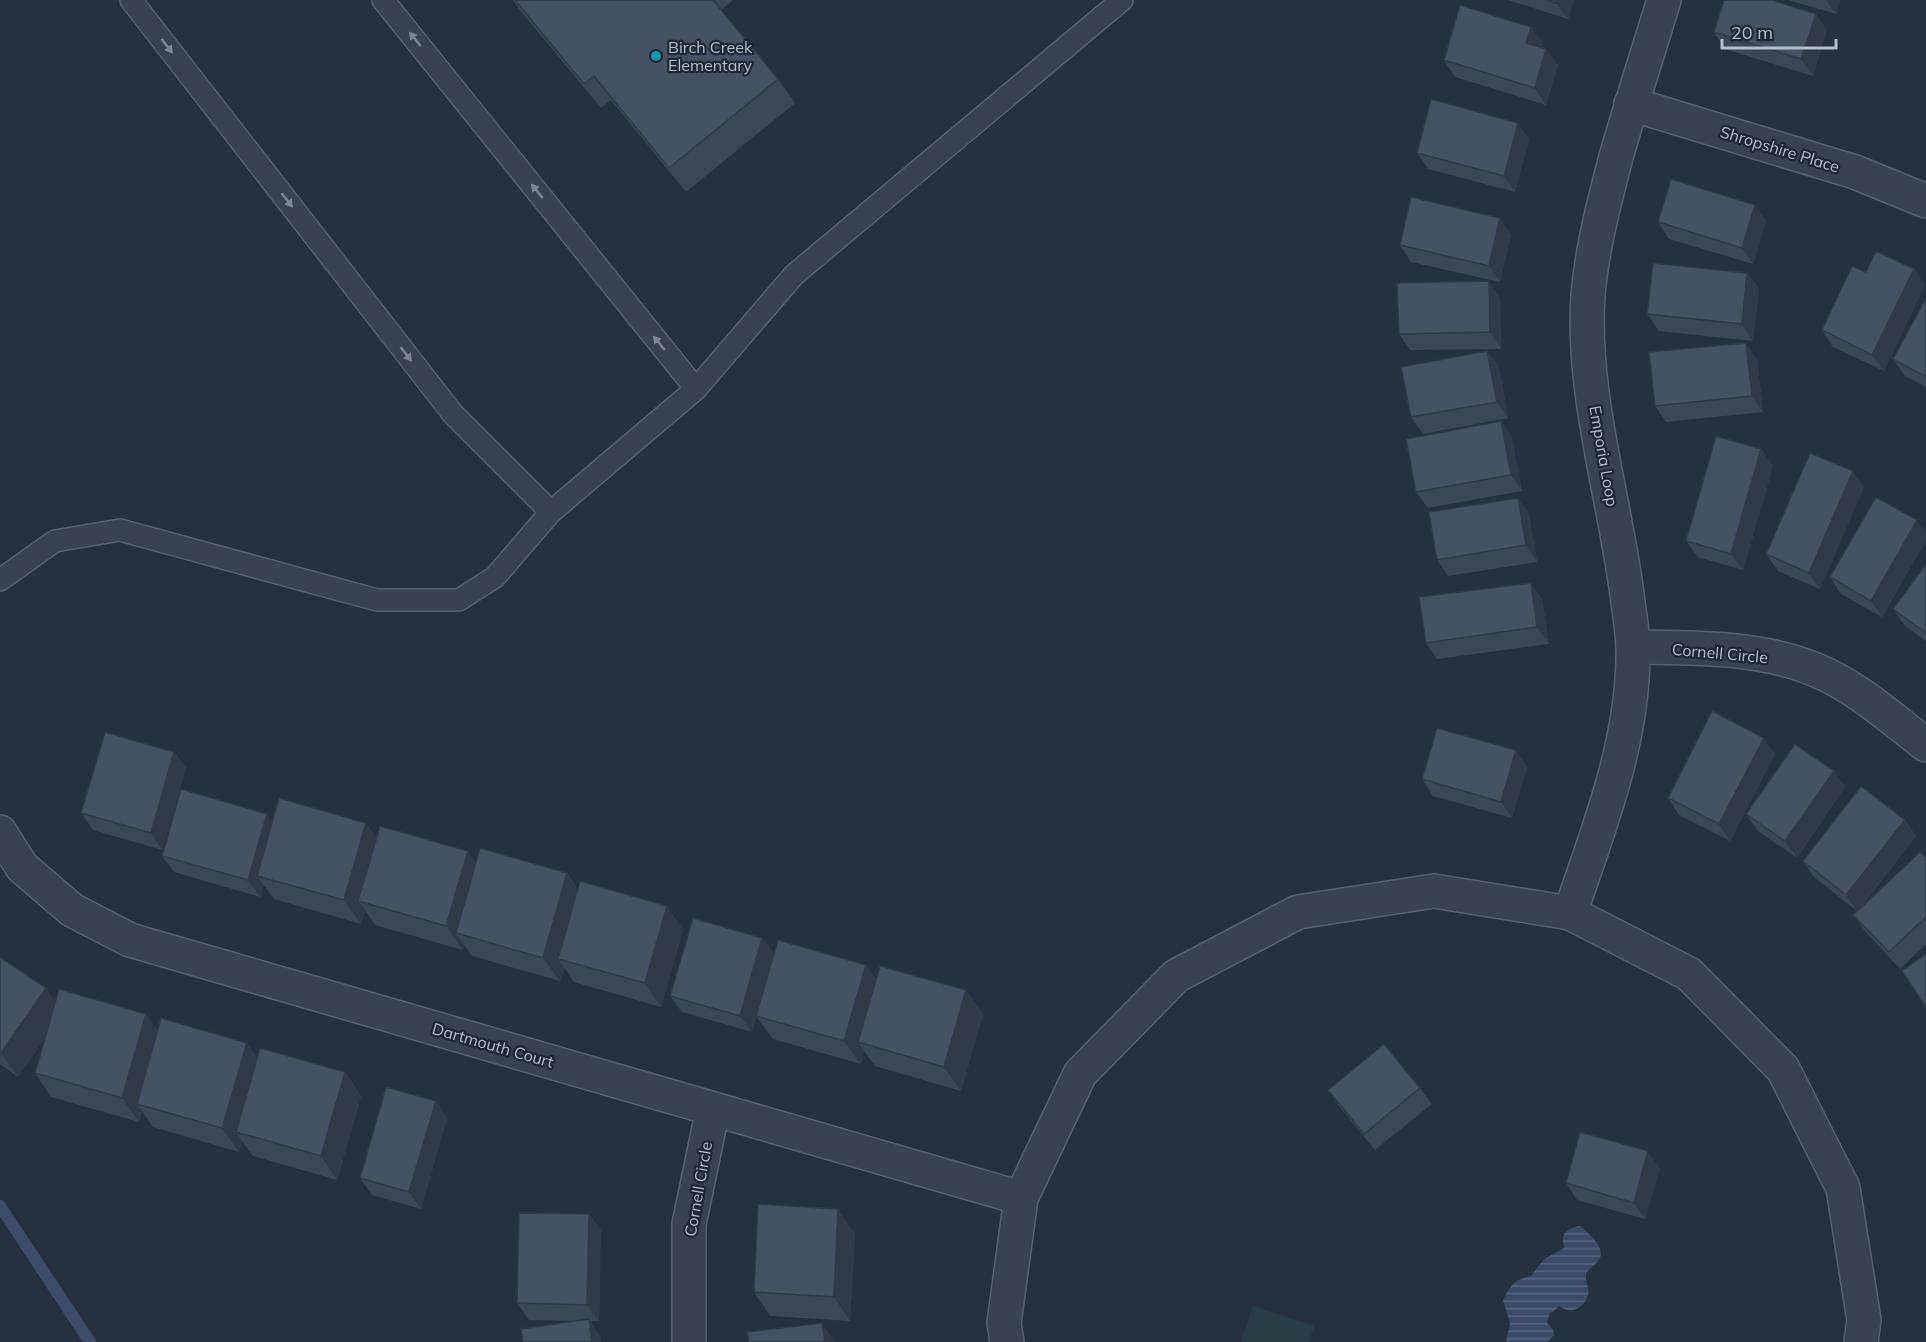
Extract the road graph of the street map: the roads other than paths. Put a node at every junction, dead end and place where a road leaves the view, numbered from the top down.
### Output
1 (131, 0) edge
2 (383, 0) edge
3 (1122, 0) edge
4 (1664, 0) edge
5 (1631, 104) junction
6 (1926, 201) edge
7 (696, 389) junction
8 (551, 512) junction
9 (0, 580) edge
10 (1633, 647) junction
11 (1926, 745) edge
12 (0, 832) edge
13 (1570, 913) junction
14 (713, 1109) junction
15 (1021, 1198) junction
16 (689, 1342) edge
17 (1007, 1342) edge
18 (1861, 1342) edge

1 -> 8 lane
7 -> 2 lane
3 - 7 lane
4 - 5 street, Emporia Loop
5 - 6 street, Shropshire Place
5 - 10 street, Emporia Loop
7 - 8 lane
8 - 9 lane
10 - 11 street, Cornell Circle
10 - 13 street, Emporia Loop
12 - 14 street, Dartmouth Court
13 - 15 street
13 - 18 street
14 - 15 street, Dartmouth Court
14 - 16 street, Cornell Circle
15 - 17 street

